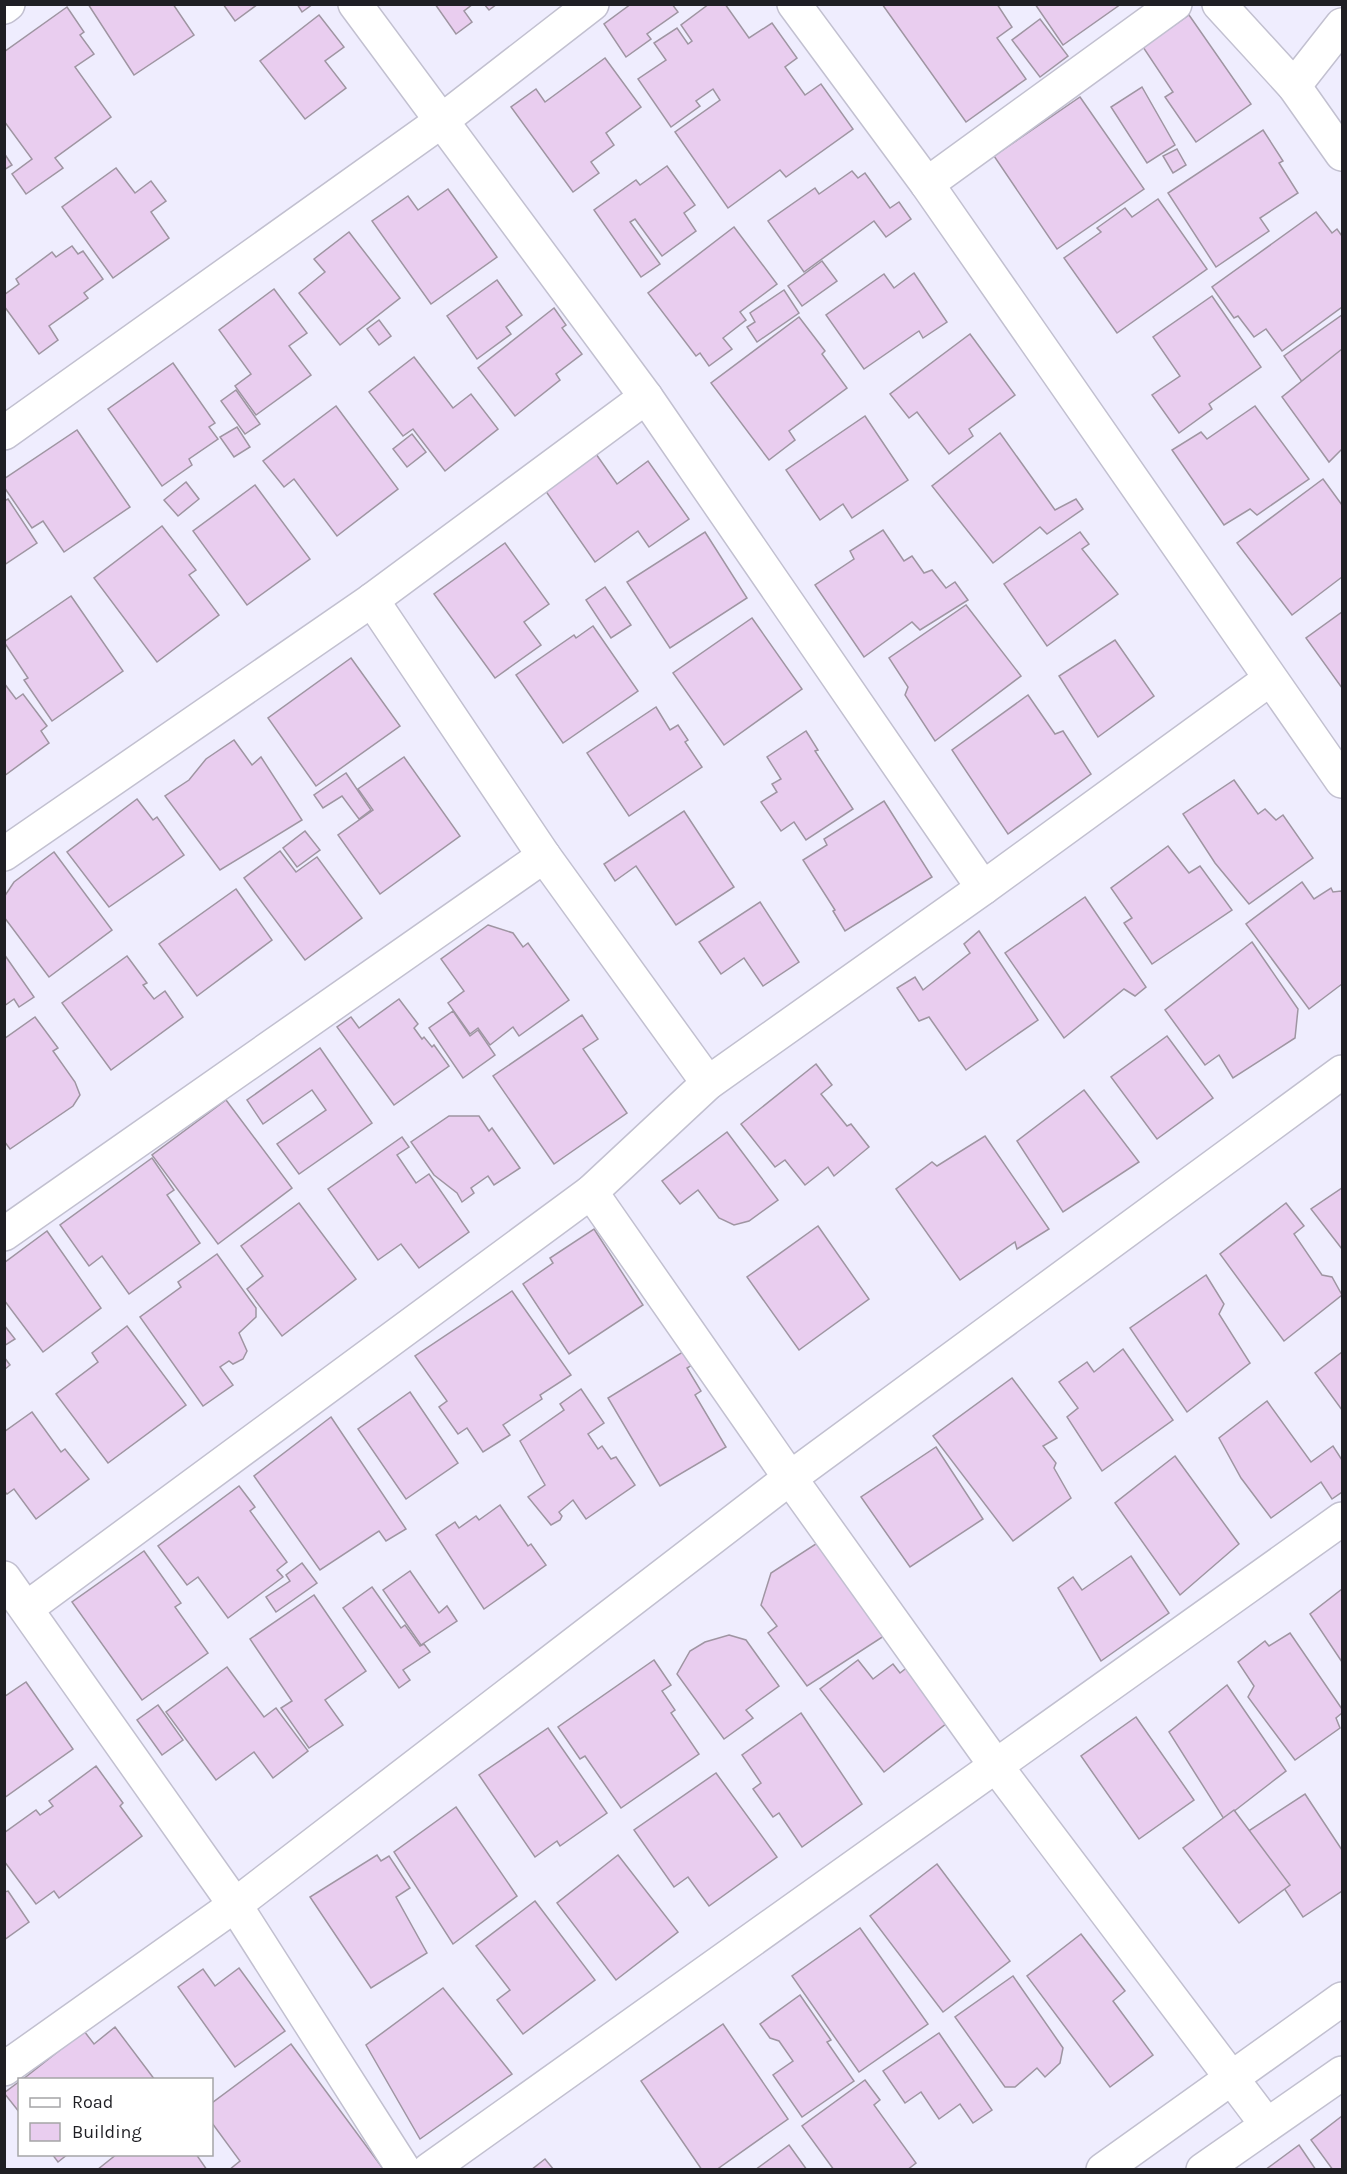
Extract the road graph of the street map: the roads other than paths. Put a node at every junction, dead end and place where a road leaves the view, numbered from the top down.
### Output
1 (355, 4) edge
2 (592, 4) edge
3 (794, 4) edge
4 (1175, 4) edge
5 (1219, 4) edge
6 (1342, 25) edge
7 (1294, 86) junction
8 (440, 122) junction
9 (1342, 154) edge
10 (927, 184) junction
11 (646, 397) junction
12 (4, 433) edge
13 (372, 600) junction
14 (1270, 679) junction
15 (1342, 781) edge
16 (4, 854) edge
17 (544, 856) junction
18 (983, 888) junction
19 (1342, 1072) edge
20 (708, 1083) junction
21 (591, 1192) junction
22 (4, 1234) edge
23 (790, 1478) junction
24 (1342, 1519) edge
25 (4, 1578) edge
26 (27, 1608) junction
27 (996, 1766) junction
28 (235, 1905) junction
29 (1342, 1999) edge
30 (4, 2069) edge
31 (1342, 2073) edge
32 (1231, 2078) junction
33 (1267, 2125) junction
34 (404, 2169) edge
35 (429, 2169) edge
36 (1103, 2169) edge
37 (1203, 2169) edge

1 - 8 street
2 - 8 street
3 - 10 street
4 - 10 street
5 - 7 street
6 - 7 street
7 - 9 street
8 - 11 street
8 - 12 street
10 - 14 street
11 - 13 street
11 - 18 street
13 - 16 street
13 - 17 street
14 - 15 street
14 - 18 street
17 - 20 street
17 - 22 street
18 - 20 street
19 - 23 street
20 - 21 street
21 - 23 street
21 - 26 street
23 - 27 street
23 - 28 street
24 - 27 street
25 - 26 street
26 - 28 street
27 - 32 street
27 - 35 street
28 - 30 street
28 - 34 street
29 - 32 street
31 - 33 street
32 - 33 street
32 - 36 street
33 - 37 street

